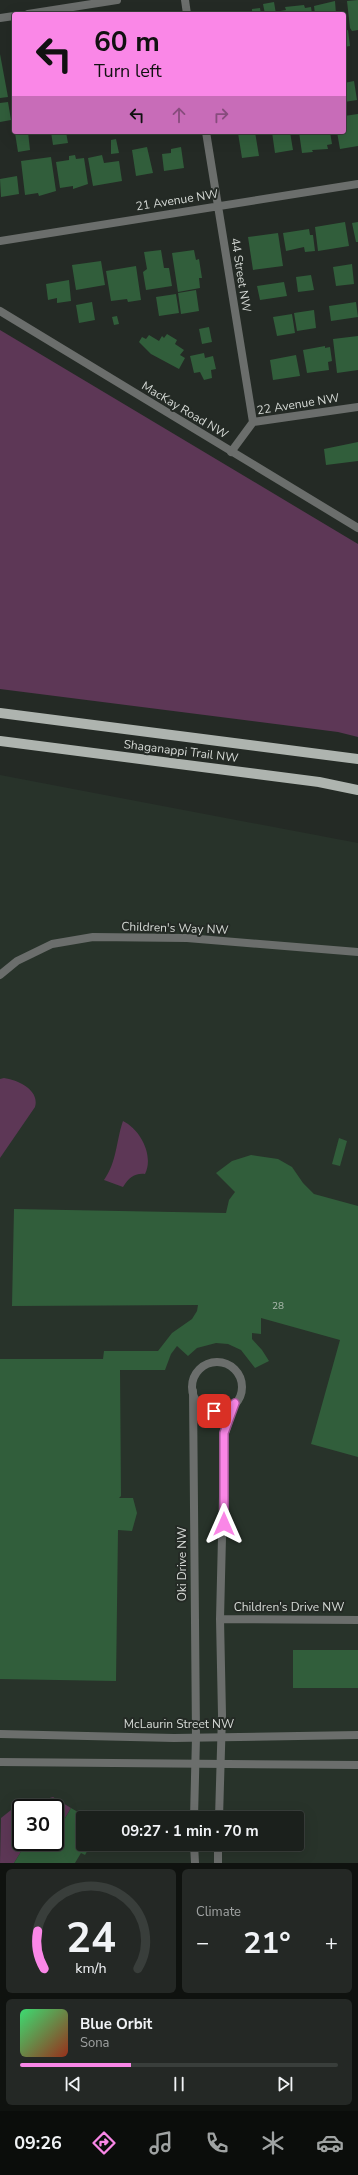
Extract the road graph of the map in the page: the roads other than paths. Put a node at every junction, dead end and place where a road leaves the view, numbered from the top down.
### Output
1 (117, 0) edge
2 (185, 0) edge
3 (41, 12) edge
4 (187, 12) edge
5 (12, 16) edge
6 (0, 18) edge
7 (206, 134) edge
8 (358, 184) edge
9 (218, 206) junction
10 (0, 241) edge
11 (0, 312) edge
12 (358, 407) edge
13 (253, 422) junction
14 (231, 452) junction
15 (358, 528) edge
16 (0, 713) edge
17 (0, 741) edge
18 (358, 759) edge
19 (358, 790) edge
20 (358, 952) edge
21 (0, 975) edge
22 (192, 1391) junction
23 (235, 1403) junction
24 (220, 1619) junction
25 (358, 1620) edge
26 (0, 1734) edge
27 (358, 1735) edge
28 (221, 1736) junction
29 (196, 1737) junction
30 (0, 1762) edge
31 (195, 1763) junction
32 (220, 1763) junction
33 (358, 1765) edge
34 (194, 1811) edge
35 (219, 1811) edge
36 (194, 1851) edge
37 (218, 1851) edge
38 (195, 1863) edge
39 (218, 1863) edge

1 - 3 street
2 - 4 street
5 - 6 street
7 - 9 street, 44 Street NW
8 - 9 street, 21 Avenue NW
9 - 10 street, 21 Avenue NW
9 - 13 street, 44 Street NW
11 - 14 street, MacKay Road NW
12 - 13 street, 22 Avenue NW
13 - 14 street, 22 Avenue NW
14 - 15 street, MacKay Road NW
16 - 18 main road, Shaganappi Trail NW
17 - 19 main road, Shaganappi Trail NW
20 - 21 street, Children's Way NW
22 - 23 street
22 - 23 street
22 - 29 street, Oki Drive NW
23 - 24 street
24 - 25 street, Children's Drive NW
24 - 28 street
26 - 29 street, McLaurin Street NW
27 - 28 street, McLaurin Street NW
28 - 29 street, McLaurin Street NW
28 - 32 street
29 - 31 street, Oki Drive NW
30 - 31 street
31 - 32 street
31 - 34 street, Oki Drive NW
32 - 33 street
32 - 35 street
36 - 38 street
37 - 39 street

